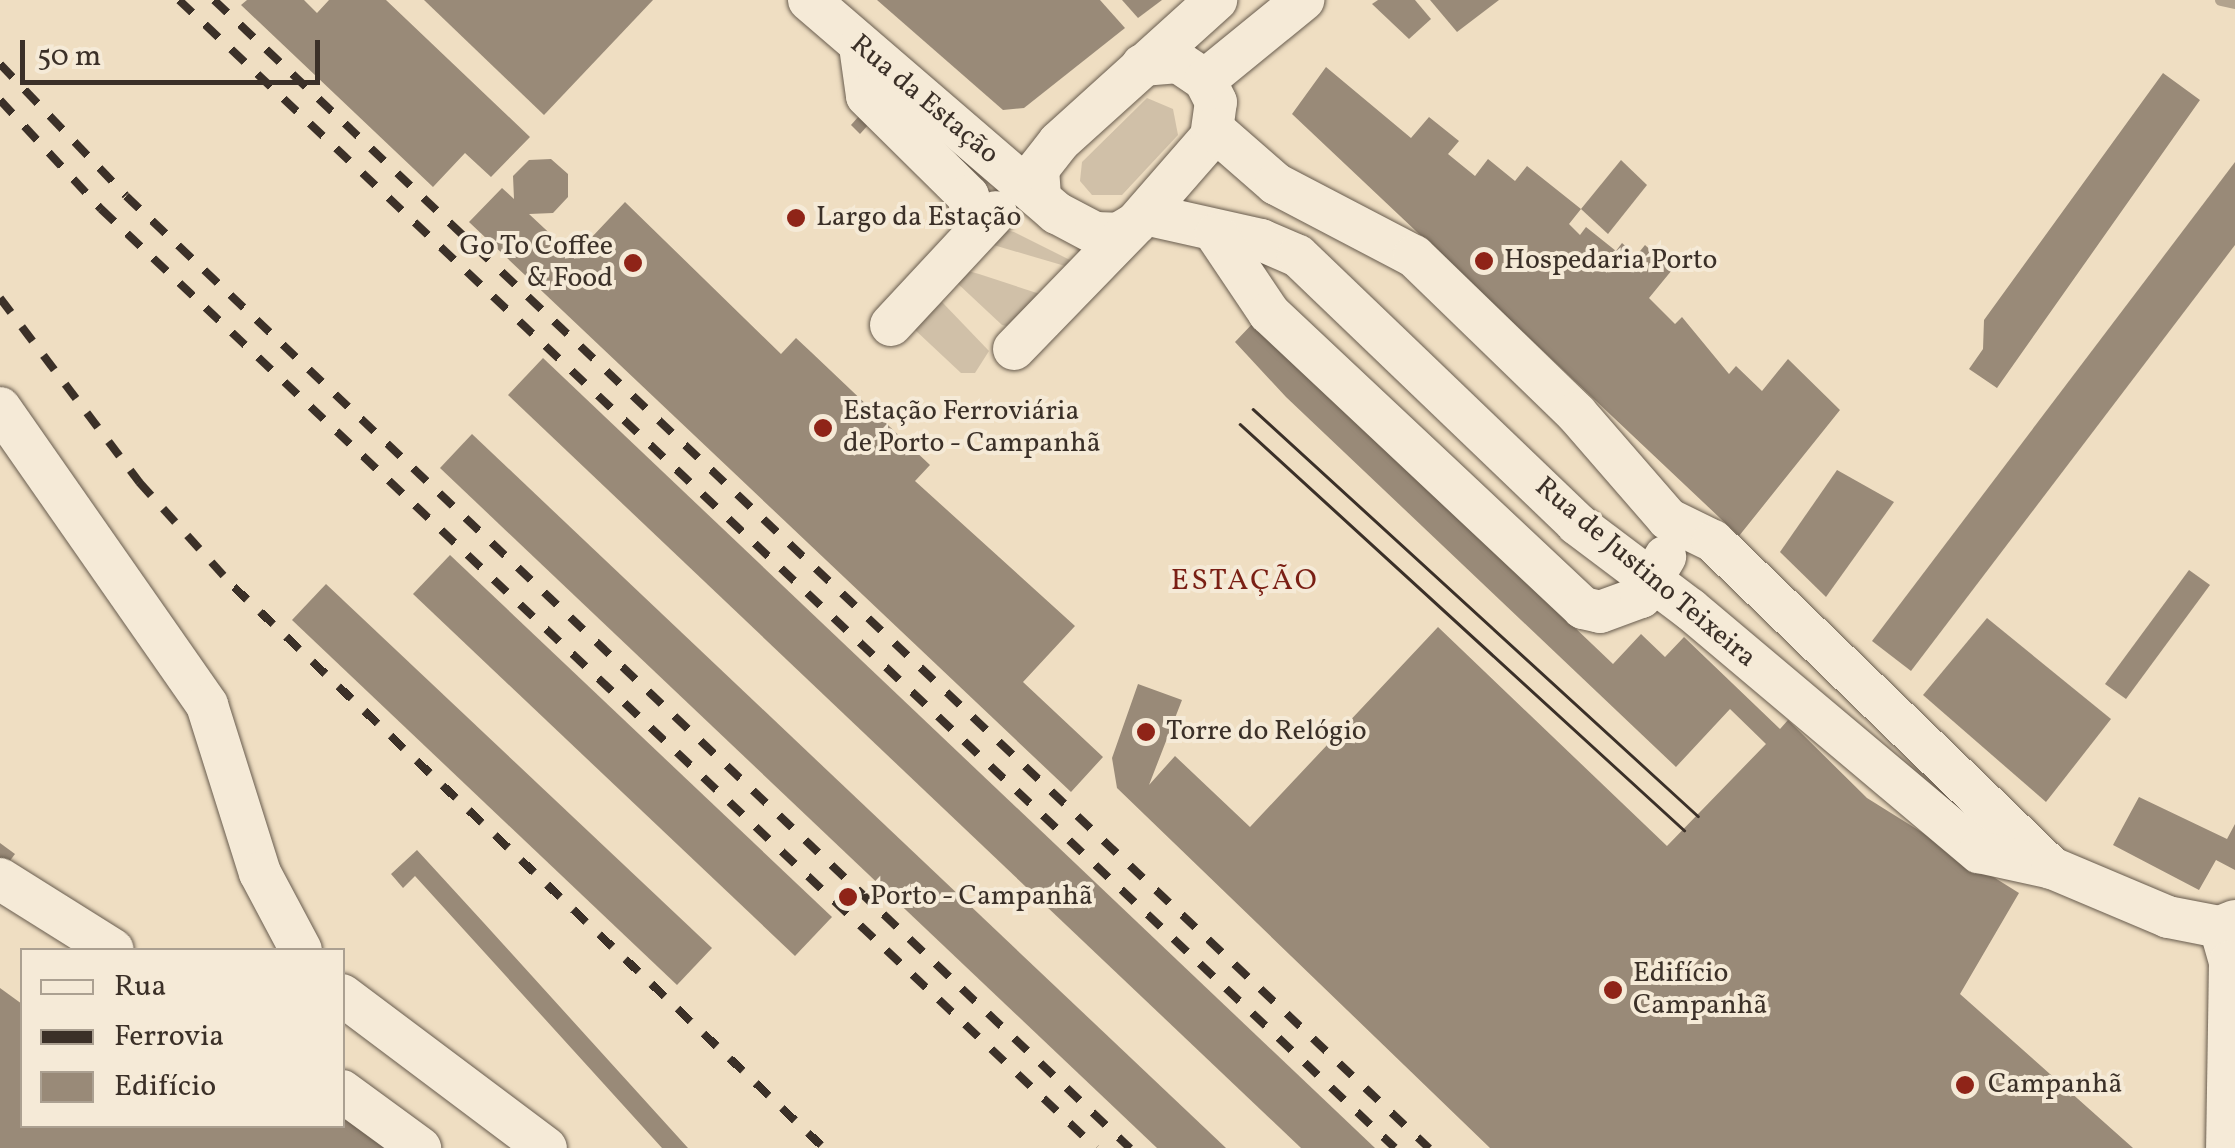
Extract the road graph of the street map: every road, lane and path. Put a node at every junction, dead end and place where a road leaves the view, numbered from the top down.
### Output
1 (808, 0) edge
2 (1304, 0) edge
3 (1208, 3) edge
4 (860, 46) junction
5 (1142, 65) junction
6 (1205, 80) junction
7 (1213, 129) junction
8 (1034, 183) junction
9 (1140, 218) junction
10 (976, 230) junction
11 (1216, 234) junction
12 (891, 324) dead end
13 (1014, 349) dead end
14 (0, 408) edge
15 (1524, 474) junction
16 (1668, 519) junction
17 (1531, 562) junction
18 (1654, 582) junction
19 (2052, 868) junction
20 (9, 885) edge
21 (2228, 937) edge
22 (69, 948) edge
23 (111, 948) edge
24 (301, 948) edge
25 (345, 997) edge
26 (345, 1093) edge
27 (420, 1148) edge
28 (546, 1148) edge
29 (2227, 1148) edge

1 - 4 street, Rua da Estação
2 - 6 street
3 - 5 street
4 - 8 street, Rua da Estação
4 - 10 street
5 - 6 street
5 - 8 street
6 - 7 street
7 - 9 street
7 - 16 street, Rua de Justino Teixeira
8 - 9 street, Rua da Estação
8 - 10 street
9 - 11 street, Rua de Justino Teixeira
9 - 13 street
10 - 12 street
11 - 15 street, Rua de Justino Teixeira
11 - 17 street
14 - 24 street
15 - 17 street
15 - 18 street, Rua de Justino Teixeira
16 - 18 street
16 - 19 street, Rua de Justino Teixeira
17 - 18 street
18 - 19 street, Rua de Justino Teixeira
19 - 21 street, Rua de Justino Teixeira
20 - 22 street
20 - 23 street
21 - 29 street
25 - 28 street
26 - 27 street

